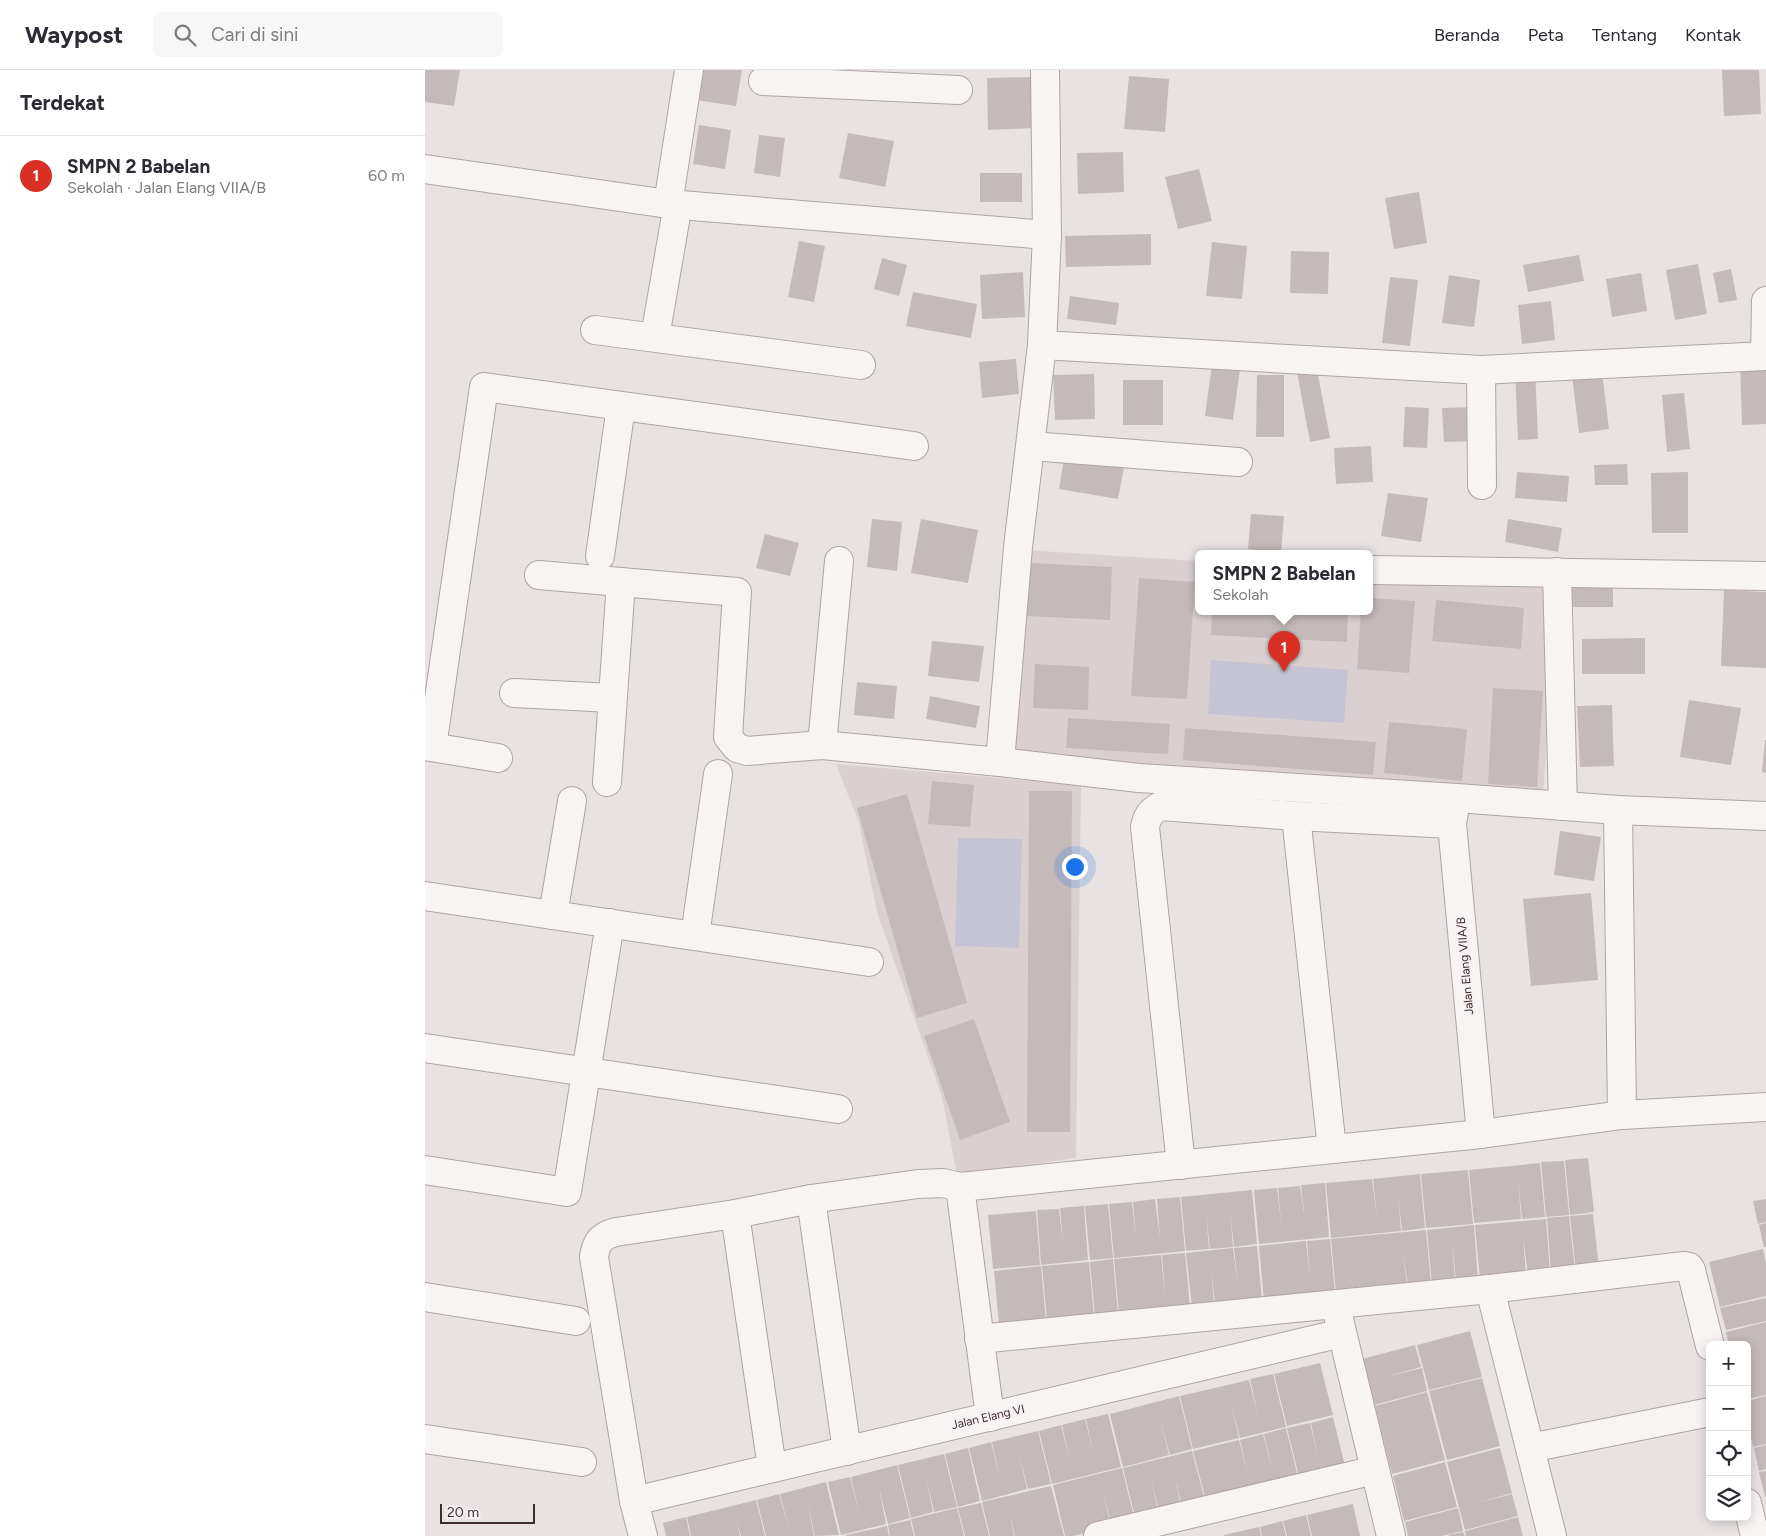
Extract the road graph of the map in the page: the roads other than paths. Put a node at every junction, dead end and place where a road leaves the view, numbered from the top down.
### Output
1 (689, 70) edge
2 (1045, 70) edge
3 (871, 78) edge
4 (763, 81) dead end
5 (958, 90) dead end
6 (425, 169) edge
7 (673, 204) junction
8 (1047, 235) junction
9 (1766, 301) edge
10 (595, 330) dead end
11 (655, 338) junction
12 (1042, 345) junction
13 (1765, 356) edge
14 (861, 365) dead end
15 (1481, 370) junction
16 (621, 406) junction
17 (914, 446) dead end
18 (1031, 446) junction
19 (1238, 462) dead end
20 (1482, 485) dead end
21 (600, 556) dead end
22 (839, 562) dead end
23 (1373, 570) edge
24 (1557, 572) junction
25 (539, 575) dead end
26 (1766, 576) edge
27 (621, 582) junction
28 (514, 693) dead end
29 (613, 698) junction
30 (822, 745) junction
31 (429, 747) edge
32 (498, 758) dead end
33 (1000, 762) junction
34 (718, 774) dead end
35 (607, 782) dead end
36 (1457, 798) junction
37 (571, 801) dead end
38 (1563, 806) junction
39 (1618, 810) junction
40 (1296, 816) junction
41 (1766, 816) edge
42 (1451, 824) junction
43 (425, 896) edge
44 (553, 915) junction
45 (610, 923) junction
46 (695, 936) junction
47 (869, 962) dead end
48 (425, 1048) edge
49 (587, 1072) junction
50 (1766, 1107) edge
51 (838, 1108) dead end
52 (1623, 1115) junction
53 (1481, 1134) junction
54 (1332, 1149) junction
55 (1181, 1164) junction
56 (425, 1170) edge
57 (960, 1187) junction
58 (811, 1199) junction
59 (735, 1214) junction
60 (1489, 1289) junction
61 (425, 1297) edge
62 (1335, 1304) junction
63 (576, 1321) dead end
64 (1343, 1333) junction
65 (979, 1339) junction
66 (1709, 1341) edge
67 (1706, 1413) edge
68 (989, 1417) junction
69 (425, 1440) edge
70 (1530, 1448) junction
71 (847, 1451) junction
72 (581, 1462) dead end
73 (772, 1468) junction
74 (1375, 1470) junction
75 (633, 1501) junction
76 (1751, 1520) edge
77 (643, 1536) edge
78 (1098, 1536) edge
79 (1391, 1536) edge
80 (1552, 1536) edge
81 (1755, 1536) edge

1 - 7 street
2 - 8 street
3 - 4 street
3 - 5 street
6 - 7 street
7 - 8 street
7 - 11 street
8 - 12 street
9 - 13 street
10 - 11 street
11 - 14 street
12 - 15 street
12 - 18 street
13 - 15 street
15 - 20 street
16 - 17 street
16 - 21 street
16 - 31 street
18 - 19 street
18 - 33 street
22 - 30 street
23 - 24 street
24 - 26 street
24 - 38 street
25 - 27 street
27 - 29 street
27 - 30 street
28 - 29 street
29 - 35 street
30 - 33 street
31 - 32 street
33 - 36 street
34 - 46 street
36 - 38 street
36 - 42 street, Jalan Elang VIIA/B
37 - 44 street
38 - 39 street
39 - 41 street
39 - 52 street
40 - 42 street
40 - 54 street
40 - 55 street
42 - 53 street, Jalan Elang VIIA/B
43 - 44 street
44 - 45 street
45 - 46 street
45 - 49 street
46 - 47 street
48 - 49 street
49 - 51 street
49 - 56 street
50 - 52 street
52 - 53 street
53 - 54 street
54 - 55 street
55 - 57 street
57 - 58 street
57 - 65 street
58 - 59 street
58 - 71 street
59 - 73 street
59 - 75 street
60 - 62 street
60 - 66 street
60 - 70 street
61 - 63 street
62 - 64 street
62 - 65 street
64 - 68 street, Jalan Elang VI
64 - 74 street
65 - 68 street
67 - 70 street
68 - 71 street, Jalan Elang VI
69 - 72 street
70 - 80 street
71 - 73 street, Jalan Elang VI
73 - 75 street, Jalan Elang VI
74 - 78 street
74 - 79 street
75 - 77 street
76 - 81 street

